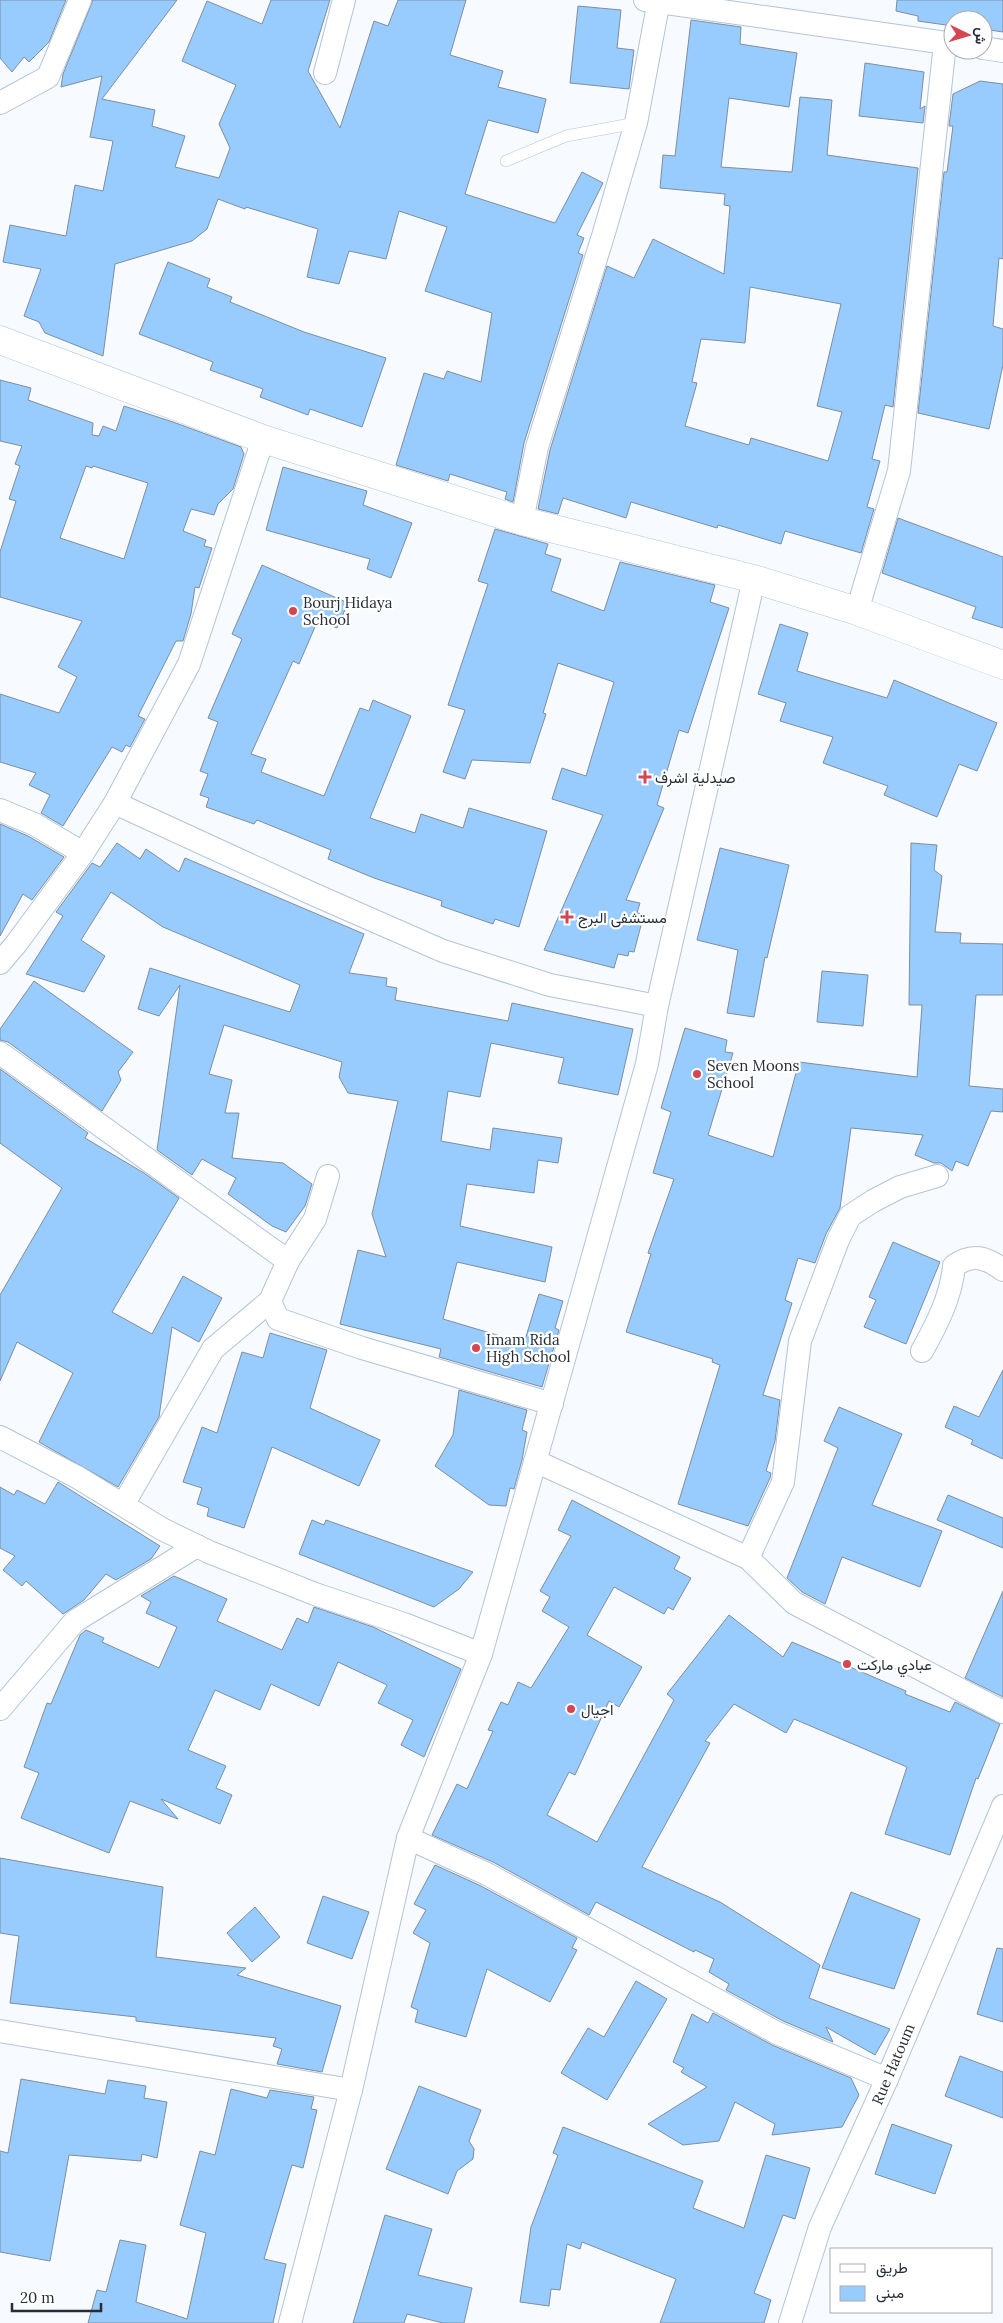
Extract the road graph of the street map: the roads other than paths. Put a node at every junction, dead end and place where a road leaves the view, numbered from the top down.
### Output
1 (80, 0) edge
2 (344, 0) edge
3 (654, 1) edge
4 (943, 43) edge
5 (947, 60) edge
6 (325, 73) dead end
7 (0, 104) edge
8 (636, 123) junction
9 (506, 161) dead end
10 (0, 340) edge
11 (263, 439) junction
12 (522, 520) junction
13 (754, 579) junction
14 (857, 611) junction
15 (1003, 665) edge
16 (115, 803) junction
17 (0, 810) edge
18 (84, 853) junction
19 (0, 963) edge
20 (657, 1006) junction
21 (0, 1053) edge
22 (328, 1176) dead end
23 (937, 1176) dead end
24 (288, 1261) junction
25 (1003, 1270) edge
26 (270, 1300) junction
27 (922, 1352) dead end
28 (552, 1404) junction
29 (0, 1437) edge
30 (535, 1461) junction
31 (123, 1505) junction
32 (197, 1546) junction
33 (748, 1558) junction
34 (481, 1654) junction
35 (0, 1709) edge
36 (1003, 1712) edge
37 (1002, 1811) edge
38 (408, 1838) junction
39 (0, 2031) edge
40 (887, 2079) junction
41 (351, 2090) junction
42 (290, 2323) edge
43 (790, 2323) edge

1 - 7 street
2 - 6 street
3 - 4 street
3 - 8 street
5 - 14 street
8 - 9 lane
8 - 12 street
10 - 11 street
11 - 12 street
11 - 16 street
12 - 13 street
13 - 14 street
13 - 20 street
14 - 15 street
16 - 18 street
16 - 20 street
17 - 18 street
18 - 19 street
20 - 28 street
21 - 24 street
22 - 24 street
23 - 33 street
24 - 26 street
25 - 27 street
26 - 28 street
26 - 31 street
28 - 30 street
29 - 31 street
30 - 33 street
30 - 34 street
31 - 32 street
32 - 34 street
32 - 35 street
33 - 36 street
34 - 38 street
37 - 40 street, Rue Hatoum
38 - 40 street
38 - 41 street
39 - 41 street
40 - 43 street, Rue Hatoum
41 - 42 street

